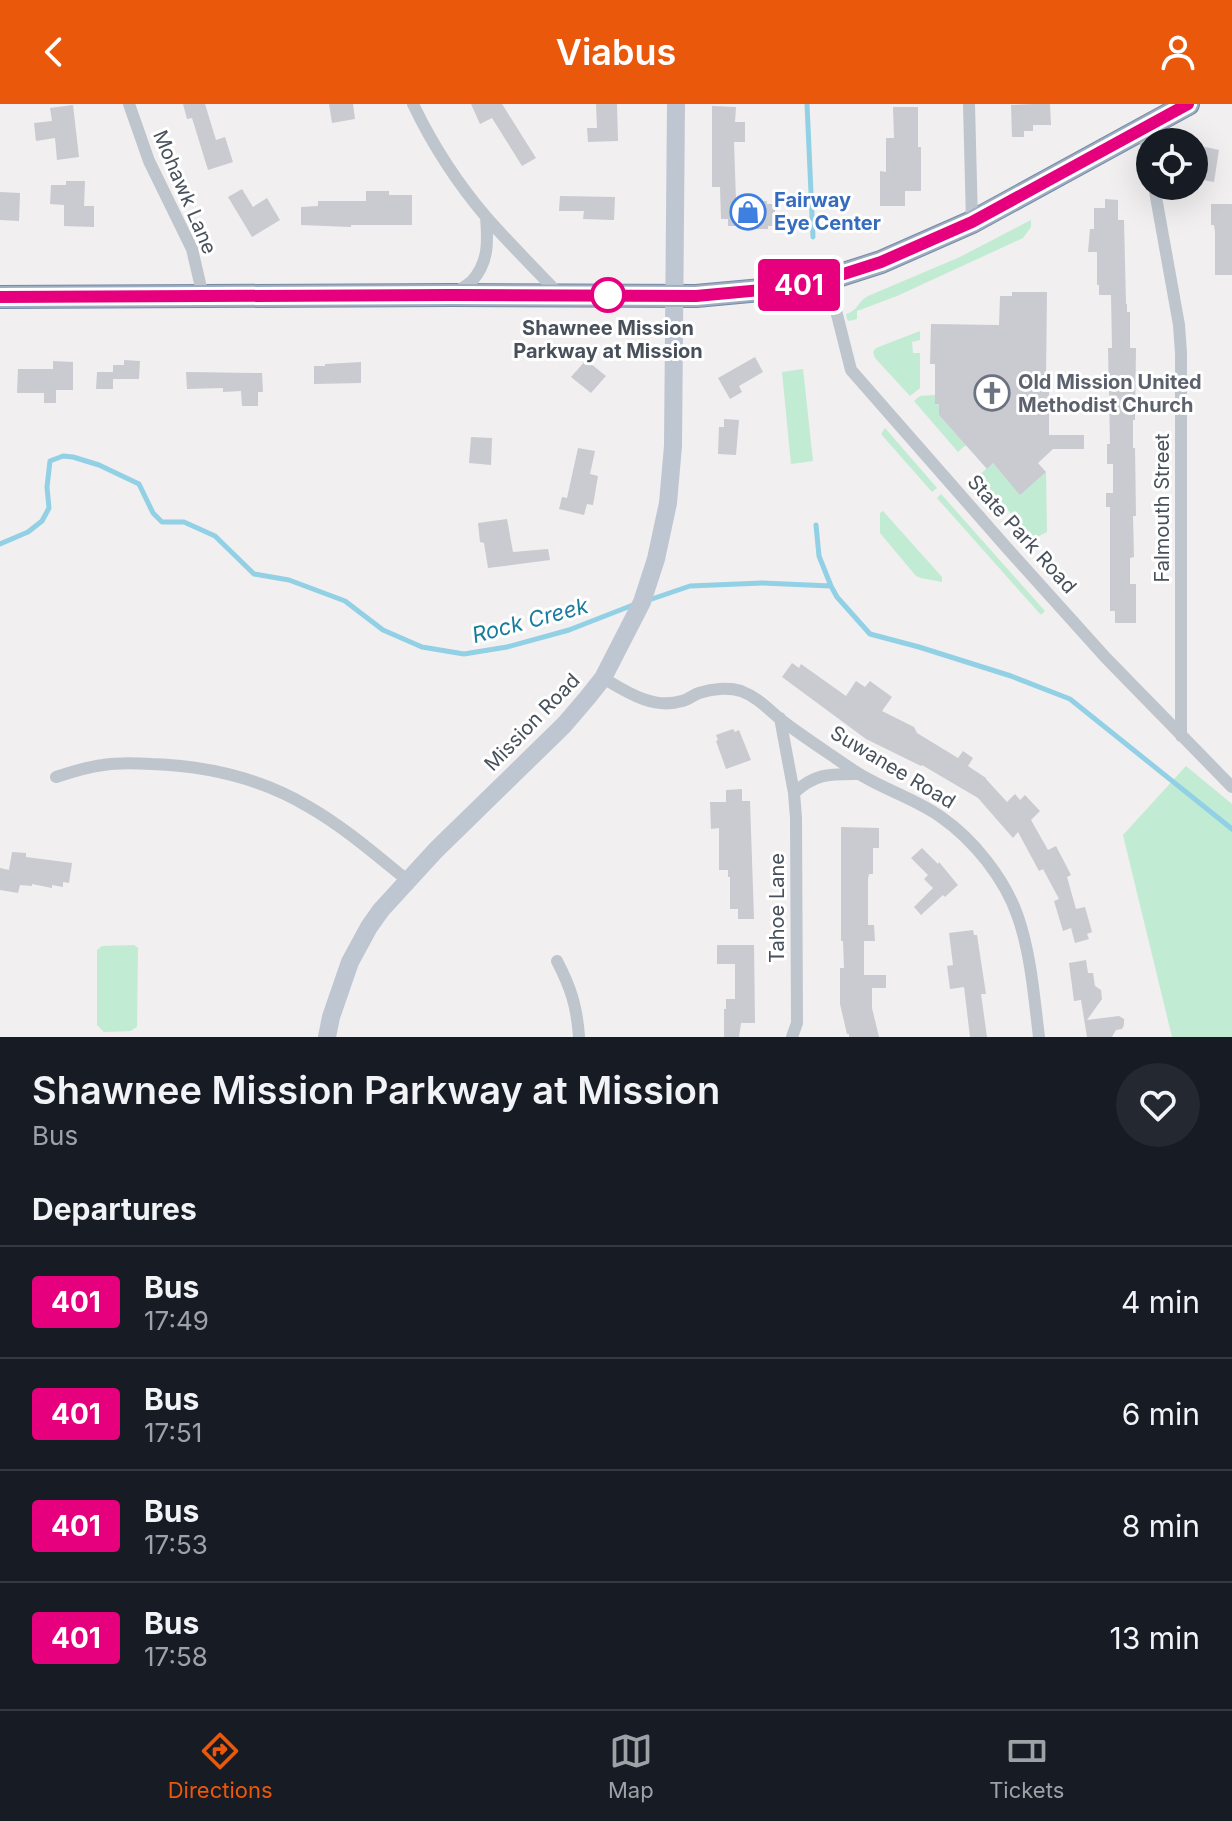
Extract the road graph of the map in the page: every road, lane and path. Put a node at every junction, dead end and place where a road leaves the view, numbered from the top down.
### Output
1 (129, 104) edge
2 (413, 104) edge
3 (676, 104) edge
4 (969, 104) edge
5 (1188, 104) edge
6 (1145, 128) edge
7 (1136, 133) edge
8 (1157, 200) edge
9 (486, 217) junction
10 (972, 222) junction
11 (828, 279) junction
12 (452, 295) junction
13 (560, 295) junction
14 (203, 296) junction
15 (674, 296) junction
16 (0, 297) edge
17 (606, 673) junction
18 (780, 718) junction
19 (1181, 736) junction
20 (859, 774) junction
21 (56, 777) dead end
22 (1232, 787) edge
23 (794, 793) junction
24 (407, 880) junction
25 (557, 961) dead end
26 (797, 1023) junction
27 (327, 1037) edge
28 (579, 1037) edge
29 (792, 1037) edge
30 (804, 1037) edge
31 (1039, 1037) edge

1 - 14 street, Mohawk Lane
2 - 9 street
3 - 15 main road, Mission Road
4 - 10 street
5 - 6 highway
7 - 10 highway
8 - 19 street, Falmouth Street
9 - 12 street
9 - 13 street
10 - 11 highway
11 - 15 highway
11 - 19 street, State Park Road
12 - 13 highway
12 - 14 highway
13 - 15 highway
14 - 16 highway
15 - 17 main road, Mission Road
17 - 18 street, Suwanee Road
17 - 24 main road, Mission Road
18 - 20 street, Suwanee Road
18 - 23 street, Tahoe Lane
19 - 22 street, State Park Road
20 - 23 street
20 - 31 street, Suwanee Road
21 - 24 street
23 - 26 street, Tahoe Lane
24 - 27 main road, Mission Road
25 - 28 street
26 - 29 street, Tahoe Lane
26 - 30 street, Tahoe Lane

